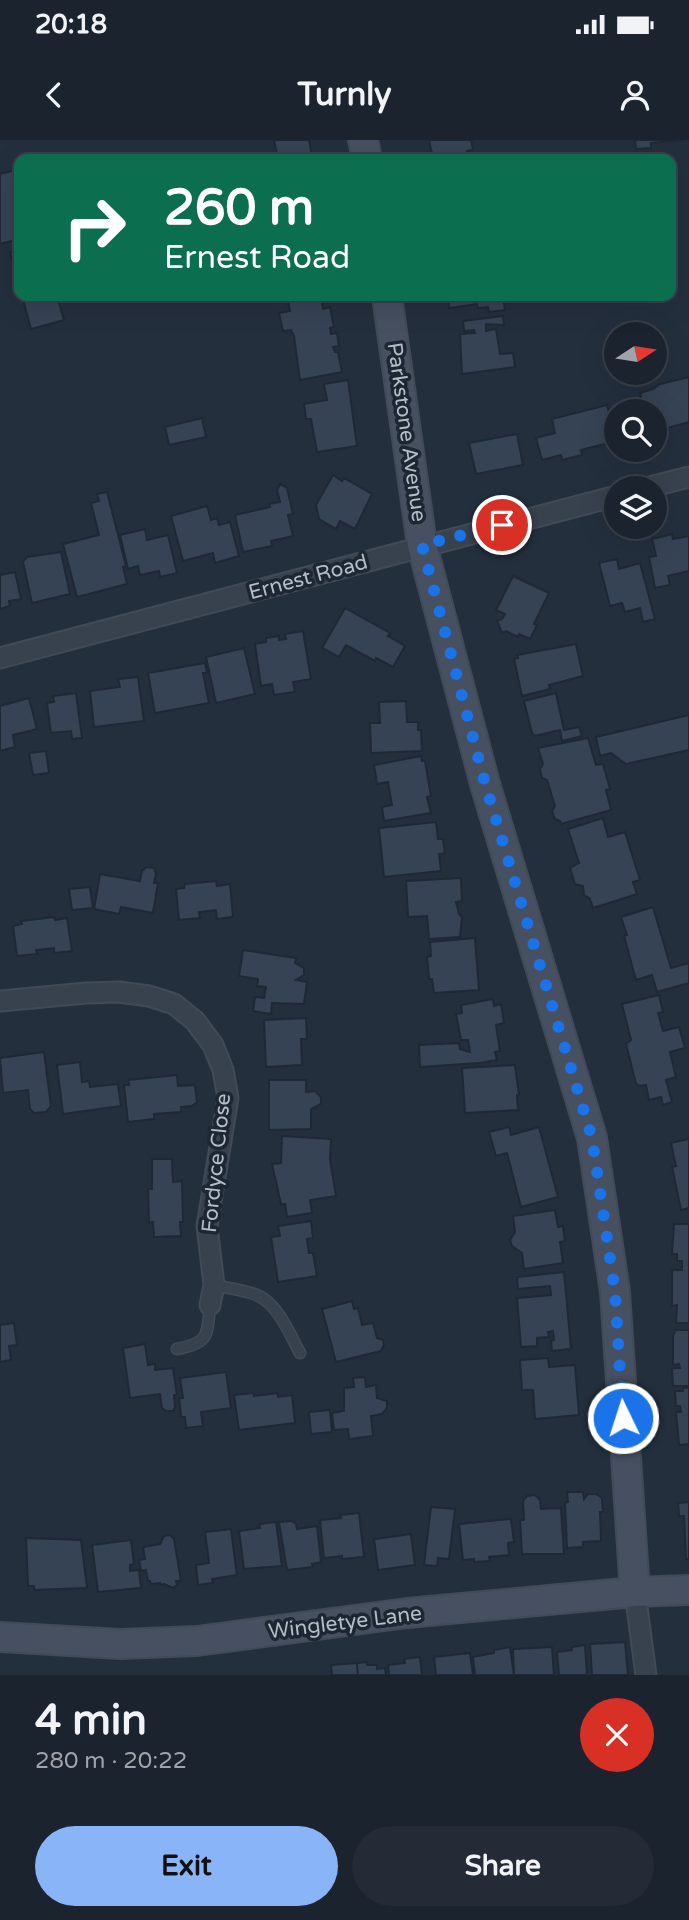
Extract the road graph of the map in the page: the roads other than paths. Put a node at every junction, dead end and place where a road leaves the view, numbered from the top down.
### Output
1 (388, 301) edge
2 (689, 477) edge
3 (667, 483) edge
4 (604, 499) edge
5 (422, 545) junction
6 (0, 658) edge
7 (0, 1001) edge
8 (214, 1285) junction
9 (210, 1305) joint
10 (177, 1349) dead end
11 (300, 1353) dead end
12 (689, 1590) edge
13 (635, 1592) junction
14 (0, 1637) edge
15 (646, 1675) edge

1 - 5 street, Parkstone Avenue
2 - 3 street
4 - 5 street, Ernest Road
5 - 6 street, Ernest Road
5 - 13 street, Parkstone Avenue
7 - 8 street, Fordyce Close
8 - 9 street, Fordyce Close
8 - 11 lane
9 - 10 lane
12 - 13 street, Wingletye Lane
13 - 14 street, Wingletye Lane
13 - 15 street

